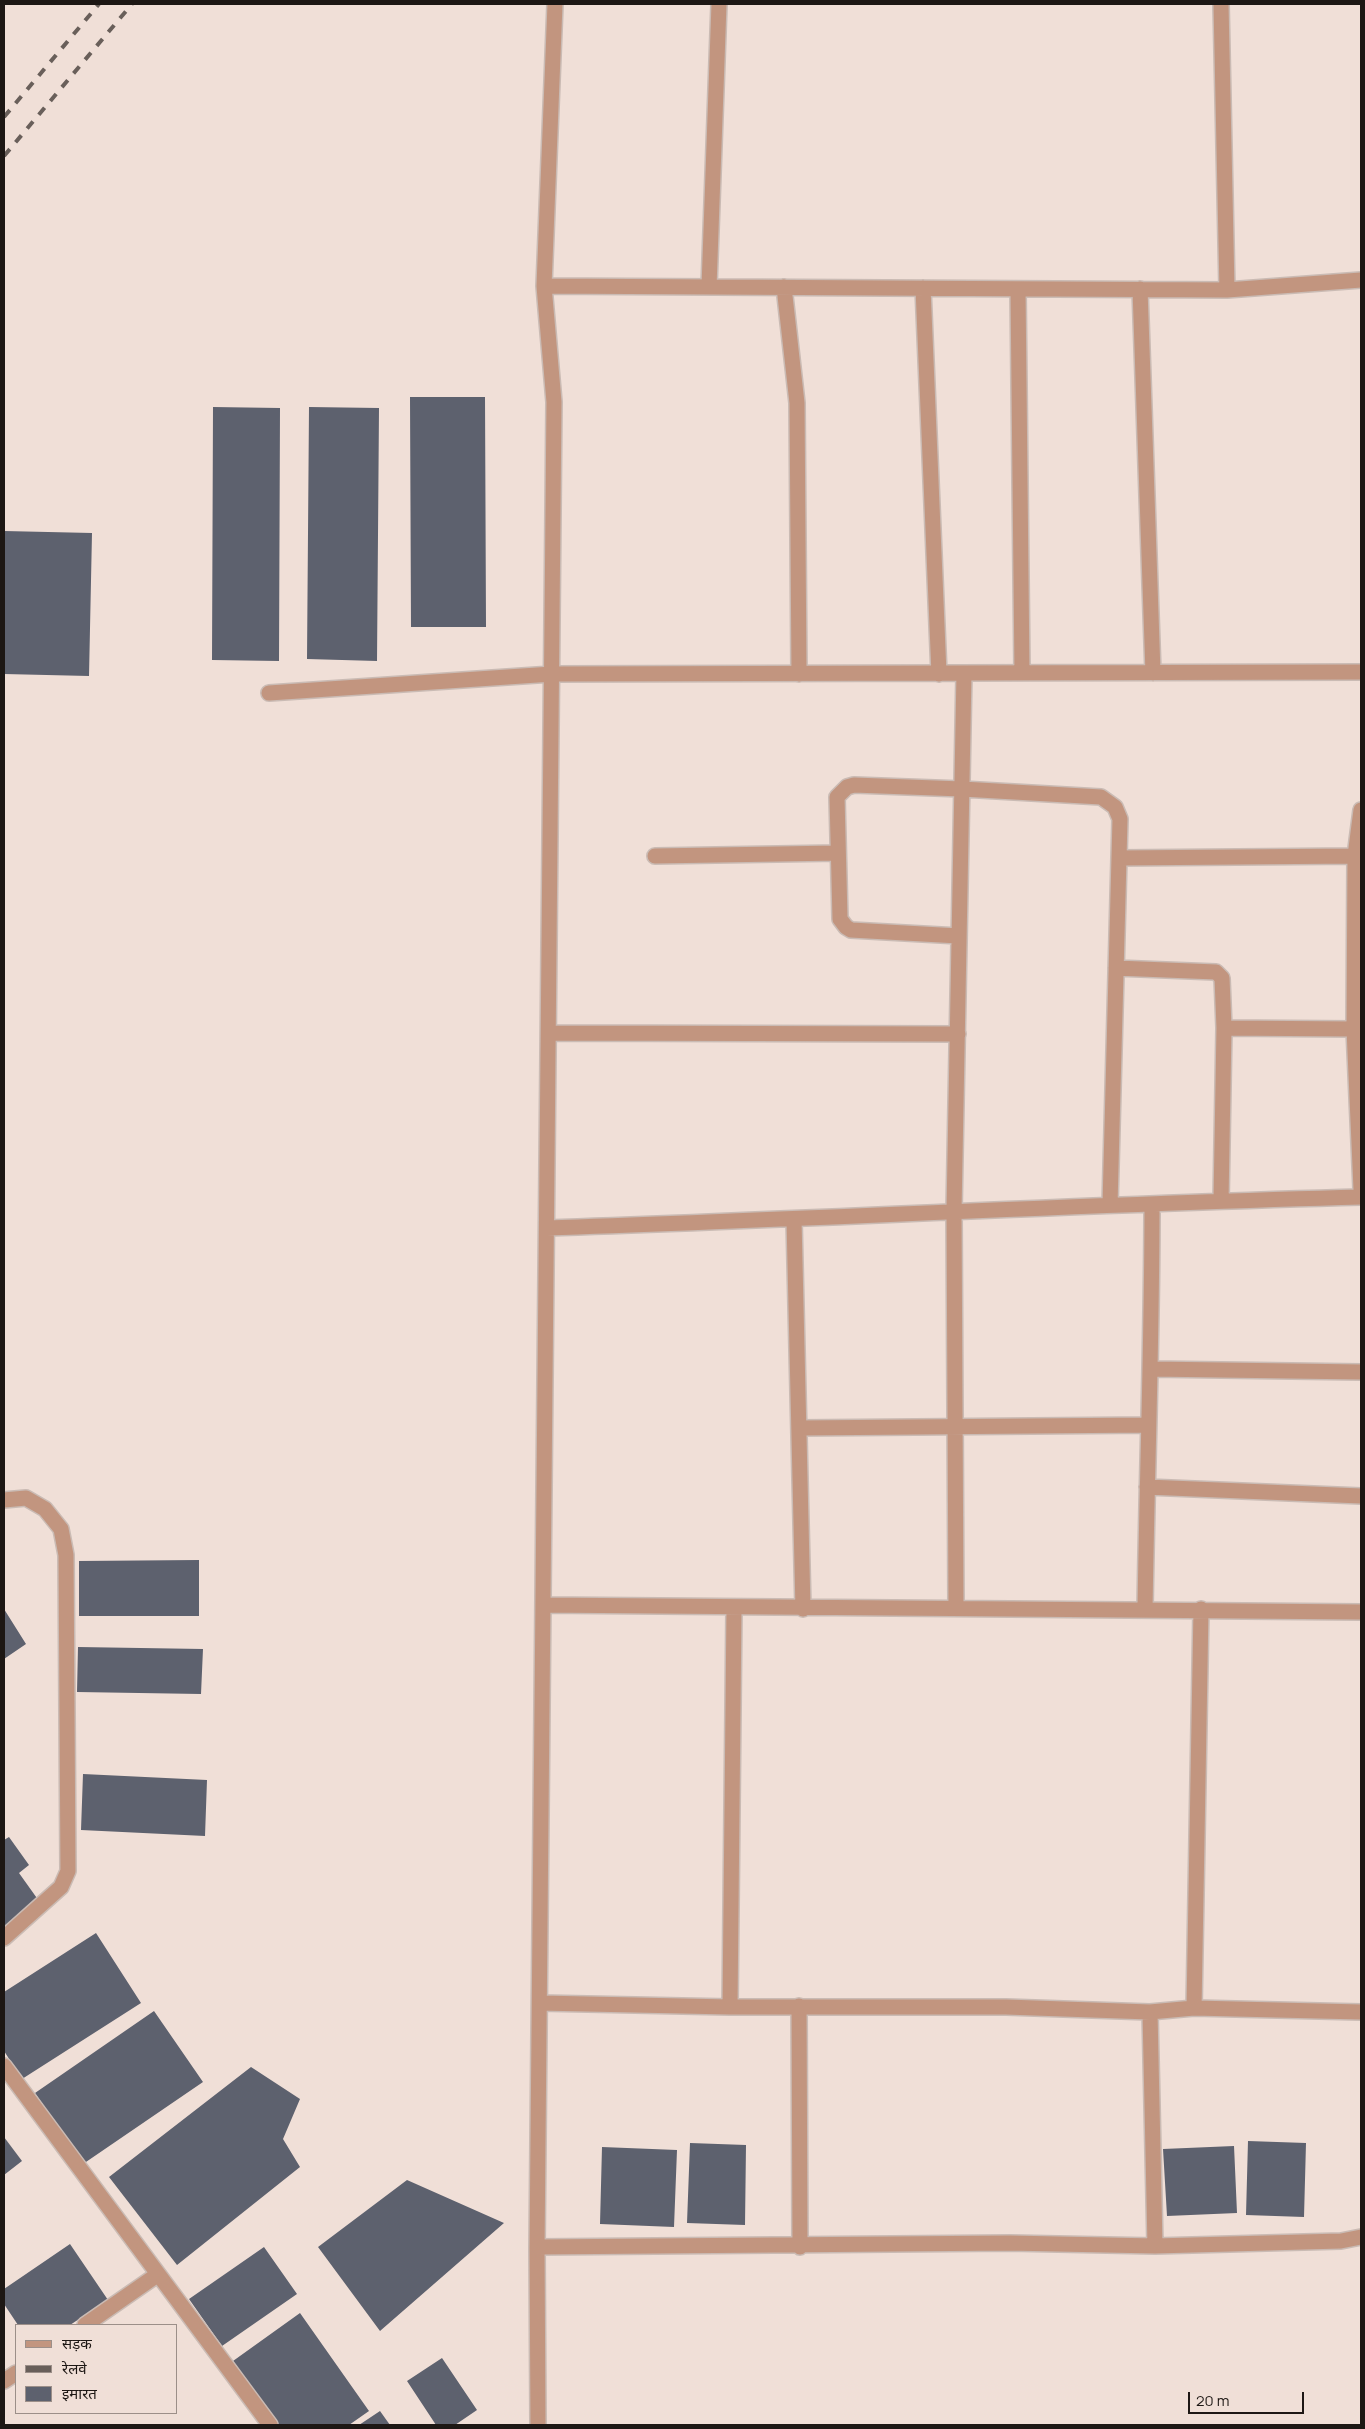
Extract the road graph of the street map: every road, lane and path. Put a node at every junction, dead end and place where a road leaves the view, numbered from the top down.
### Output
1 (555, 4) edge
2 (720, 4) edge
3 (1221, 4) edge
4 (1361, 280) edge
5 (544, 286) junction
6 (710, 287) junction
7 (784, 287) junction
8 (923, 288) junction
9 (1018, 289) junction
10 (1140, 289) junction
11 (1227, 290) junction
12 (1154, 672) junction
13 (1361, 672) edge
14 (964, 673) junction
15 (1022, 673) junction
16 (552, 674) junction
17 (799, 674) junction
18 (939, 674) junction
19 (269, 693) dead end
20 (962, 789) junction
21 (1361, 810) edge
22 (838, 853) junction
23 (655, 856) dead end
24 (1354, 856) junction
25 (1119, 858) junction
26 (960, 936) junction
27 (1116, 968) junction
28 (1224, 1028) junction
29 (1354, 1029) junction
30 (549, 1033) junction
31 (958, 1034) junction
32 (1361, 1189) edge
33 (1361, 1198) edge
34 (1221, 1201) junction
35 (1152, 1204) junction
36 (1110, 1205) junction
37 (954, 1211) junction
38 (794, 1220) junction
39 (546, 1228) junction
40 (1152, 1369) junction
41 (1361, 1372) edge
42 (1148, 1424) junction
43 (955, 1425) junction
44 (800, 1428) junction
45 (1147, 1487) junction
46 (1361, 1496) edge
47 (4, 1500) edge
48 (543, 1606) junction
49 (734, 1608) junction
50 (956, 1608) junction
51 (803, 1609) junction
52 (1201, 1609) junction
53 (1145, 1610) junction
54 (1361, 1612) edge
55 (4, 1938) edge
56 (540, 2003) junction
57 (799, 2006) junction
58 (730, 2007) junction
59 (1194, 2008) junction
60 (1150, 2012) junction
61 (1361, 2012) edge
62 (4, 2066) edge
63 (1361, 2237) edge
64 (1155, 2246) junction
65 (537, 2247) junction
66 (800, 2247) junction
67 (157, 2275) junction
68 (86, 2324) edge
69 (15, 2374) edge
70 (4, 2382) edge
71 (270, 2425) edge
72 (538, 2425) edge

1 - 5 street
2 - 6 street
3 - 11 street
4 - 11 street
5 - 6 street
5 - 16 street
6 - 7 street
7 - 8 street
7 - 17 street
8 - 9 street
8 - 18 street
9 - 10 street
9 - 15 street
10 - 11 street
10 - 12 street
12 - 13 street
12 - 15 street
14 - 15 street
14 - 18 street
14 - 20 street
16 - 17 street
16 - 19 street
16 - 30 street
17 - 18 street
20 - 22 street
20 - 25 street
20 - 26 street
21 - 24 street
22 - 23 street
22 - 26 street
24 - 25 street
24 - 29 street
25 - 27 street
26 - 31 street
27 - 28 street
27 - 36 street
28 - 29 street
28 - 34 street
29 - 32 street
30 - 31 street
30 - 39 street
31 - 37 street
33 - 34 street
34 - 35 street
35 - 36 street
35 - 40 street
36 - 37 street
37 - 38 street
37 - 43 street
38 - 39 street
38 - 44 street
39 - 48 street
40 - 41 street
40 - 42 street
42 - 43 street
42 - 45 street
43 - 44 street
43 - 50 street
44 - 51 street
45 - 46 street
45 - 53 street
47 - 55 street
48 - 49 street
48 - 56 street
49 - 51 street
49 - 58 street
50 - 51 street
50 - 53 street
52 - 53 street
52 - 54 street
52 - 59 street
56 - 58 street
56 - 65 street
57 - 58 street
57 - 60 street
57 - 66 street
59 - 60 street
59 - 61 street
60 - 64 street
62 - 67 street
63 - 64 street
64 - 66 street
65 - 66 street
65 - 72 street
67 - 68 street
67 - 71 street
69 - 70 street

